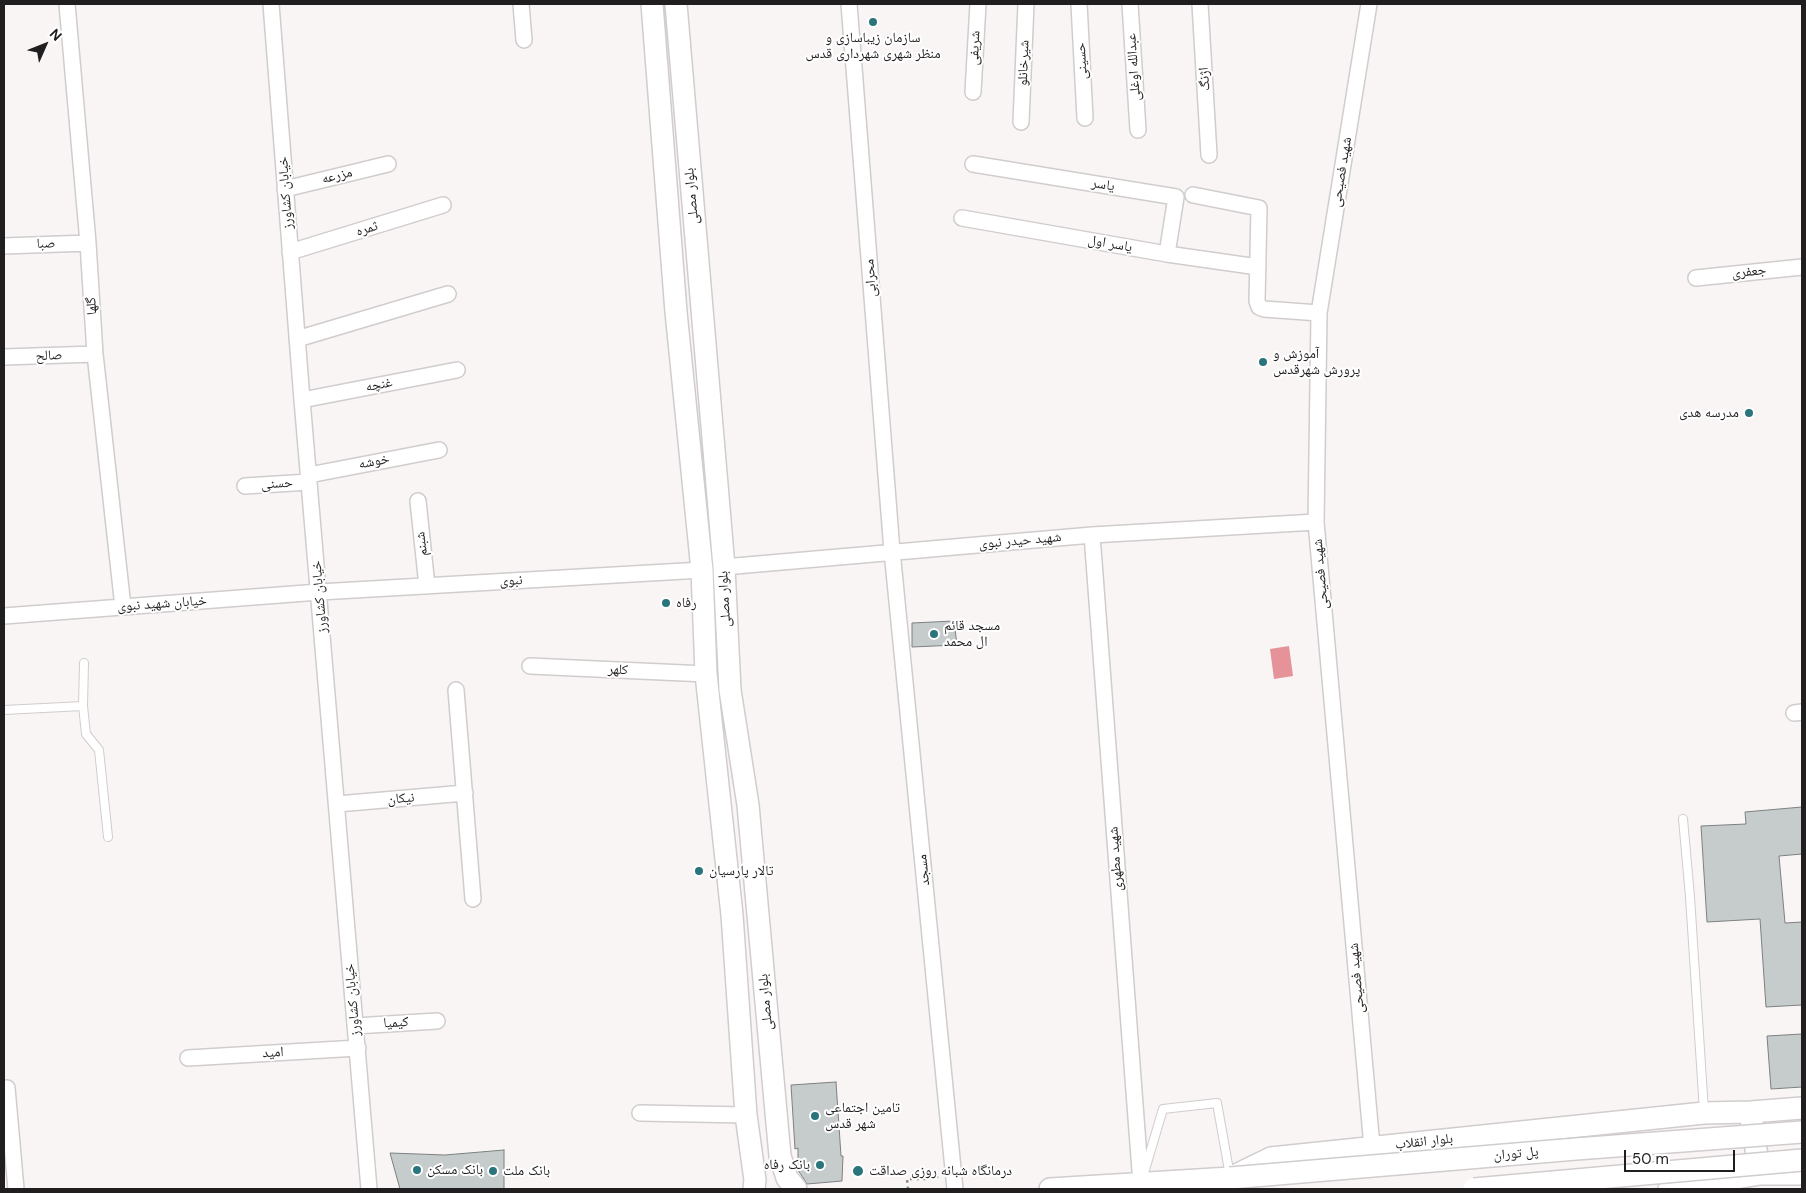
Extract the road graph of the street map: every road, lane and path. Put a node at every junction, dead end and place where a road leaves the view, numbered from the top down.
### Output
1 (67, 4) edge
2 (271, 4) edge
3 (521, 4) edge
4 (652, 4) edge
5 (676, 4) edge
6 (849, 4) edge
7 (978, 4) edge
8 (1026, 4) edge
9 (1079, 4) edge
10 (1130, 4) edge
11 (1200, 4) edge
12 (1369, 4) edge
13 (524, 40) dead end
14 (973, 92) dead end
15 (1085, 118) dead end
16 (1021, 122) dead end
17 (1138, 130) dead end
18 (1209, 154) dead end
19 (388, 164) dead end
20 (973, 164) dead end
21 (285, 189) junction
22 (1193, 195) dead end
23 (443, 205) dead end
24 (962, 218) dead end
25 (88, 243) junction
26 (4, 246) edge
27 (290, 252) junction
28 (1167, 254) junction
29 (1258, 267) junction
30 (1802, 267) edge
31 (1696, 278) dead end
32 (448, 294) dead end
33 (1318, 313) junction
34 (297, 339) junction
35 (95, 354) junction
36 (4, 357) edge
37 (457, 370) dead end
38 (302, 400) junction
39 (439, 450) dead end
40 (309, 478) junction
41 (245, 486) dead end
42 (418, 501) dead end
43 (1316, 522) junction
44 (1092, 535) junction
45 (892, 551) junction
46 (724, 567) junction
47 (702, 570) junction
48 (427, 586) junction
49 (320, 592) junction
50 (123, 607) junction
51 (4, 616) edge
52 (84, 663) dead end
53 (530, 666) dead end
54 (706, 674) junction
55 (456, 690) dead end
56 (83, 706) junction
57 (4, 710) edge
58 (465, 794) junction
59 (337, 804) junction
60 (1683, 819) dead end
61 (108, 837) dead end
62 (473, 899) dead end
63 (437, 1021) dead end
64 (355, 1026) junction
65 (358, 1048) junction
66 (188, 1058) dead end
67 (7, 1088) dead end
68 (1802, 1108) edge
69 (1750, 1112) junction
70 (640, 1113) dead end
71 (1704, 1113) junction
72 (746, 1115) junction
73 (1802, 1132) edge
74 (1372, 1147) junction
75 (1802, 1160) edge
76 (1760, 1174) junction
77 (1802, 1174) edge
78 (1230, 1178) junction
79 (926, 1179) dead end
80 (1141, 1184) junction
81 (16, 1189) edge
82 (369, 1189) edge
83 (754, 1189) edge
84 (796, 1189) edge
85 (908, 1189) edge
86 (955, 1189) edge
87 (1050, 1189) edge
88 (1474, 1189) edge
89 (1669, 1189) edge

1 - 25 street, گلها
2 - 21 street, خیابان کشاورز
3 - 13 street
4 - 47 main road, بلوار مصلی
5 - 46 main road, بلوار مصلی
6 - 45 street, محرابی
7 - 14 street, شریفی
8 - 16 street, شیرخانلو
9 - 15 street, حسینی
10 - 17 street, عبدالله اوغلی
11 - 18 street, اژنگ
12 - 33 street, شهید فصیحی
19 - 21 street, مزرعه
20 - 28 street, یاسر
21 - 27 street, خیابان کشاورز
22 - 29 street
23 - 27 street, ثمره
24 - 28 street, یاسر اول
25 - 26 street, صبا
25 - 35 street, گلها
27 - 34 street, خیابان کشاورز
28 - 29 street, یاسر اول
29 - 33 street
30 - 31 street, جعفری
32 - 34 street
33 - 43 street, شهید فصیحی
34 - 38 street, خیابان کشاورز
35 - 36 street, صالح
35 - 50 street, گلها
37 - 38 street, غنچه
38 - 40 street, خیابان کشاورز
39 - 40 street, خوشه
40 - 41 street, حسنی
40 - 49 street, خیابان کشاورز
42 - 48 street, شبنم
43 - 44 street, شهید حیدر نبوی
43 - 74 street, شهید فصیحی
44 - 45 street, شهید حیدر نبوی
44 - 80 street, شهید مطهری
45 - 46 street, شهید حیدر نبوی
45 - 86 street, مسجد
46 - 47 main road
46 - 84 main road, بلوار مصلی
47 - 48 street, نبوی
47 - 54 main road, بلوار مصلی
48 - 49 street, نبوی
49 - 50 street, خیابان شهید نبوی
49 - 59 street, خیابان کشاورز
50 - 51 street, خیابان شهید نبوی
52 - 56 lane
53 - 54 street, کلهر
54 - 72 main road, بلوار مصلی
55 - 58 street
56 - 57 lane
56 - 61 lane
58 - 59 street, نیکان
58 - 62 street
59 - 64 street, خیابان کشاورز
60 - 71 lane
63 - 64 street, کیمیا
64 - 65 street, خیابان کشاورز
65 - 66 street, امید
65 - 82 street, خیابان کشاورز
67 - 81 street
68 - 69 main road, بلوار انقلاب
69 - 71 main road, بلوار انقلاب
69 - 76 main road
70 - 72 street
71 - 74 main road, بلوار انقلاب
72 - 83 main road, بلوار مصلی
73 - 78 main road, پل توران, bridge
74 - 78 main road, بلوار انقلاب
75 - 88 main road, bridge
76 - 77 main road
76 - 89 main road
78 - 80 main road, بلوار انقلاب
78 - 80 lane
79 - 85 path
80 - 87 main road, بلوار انقلاب

